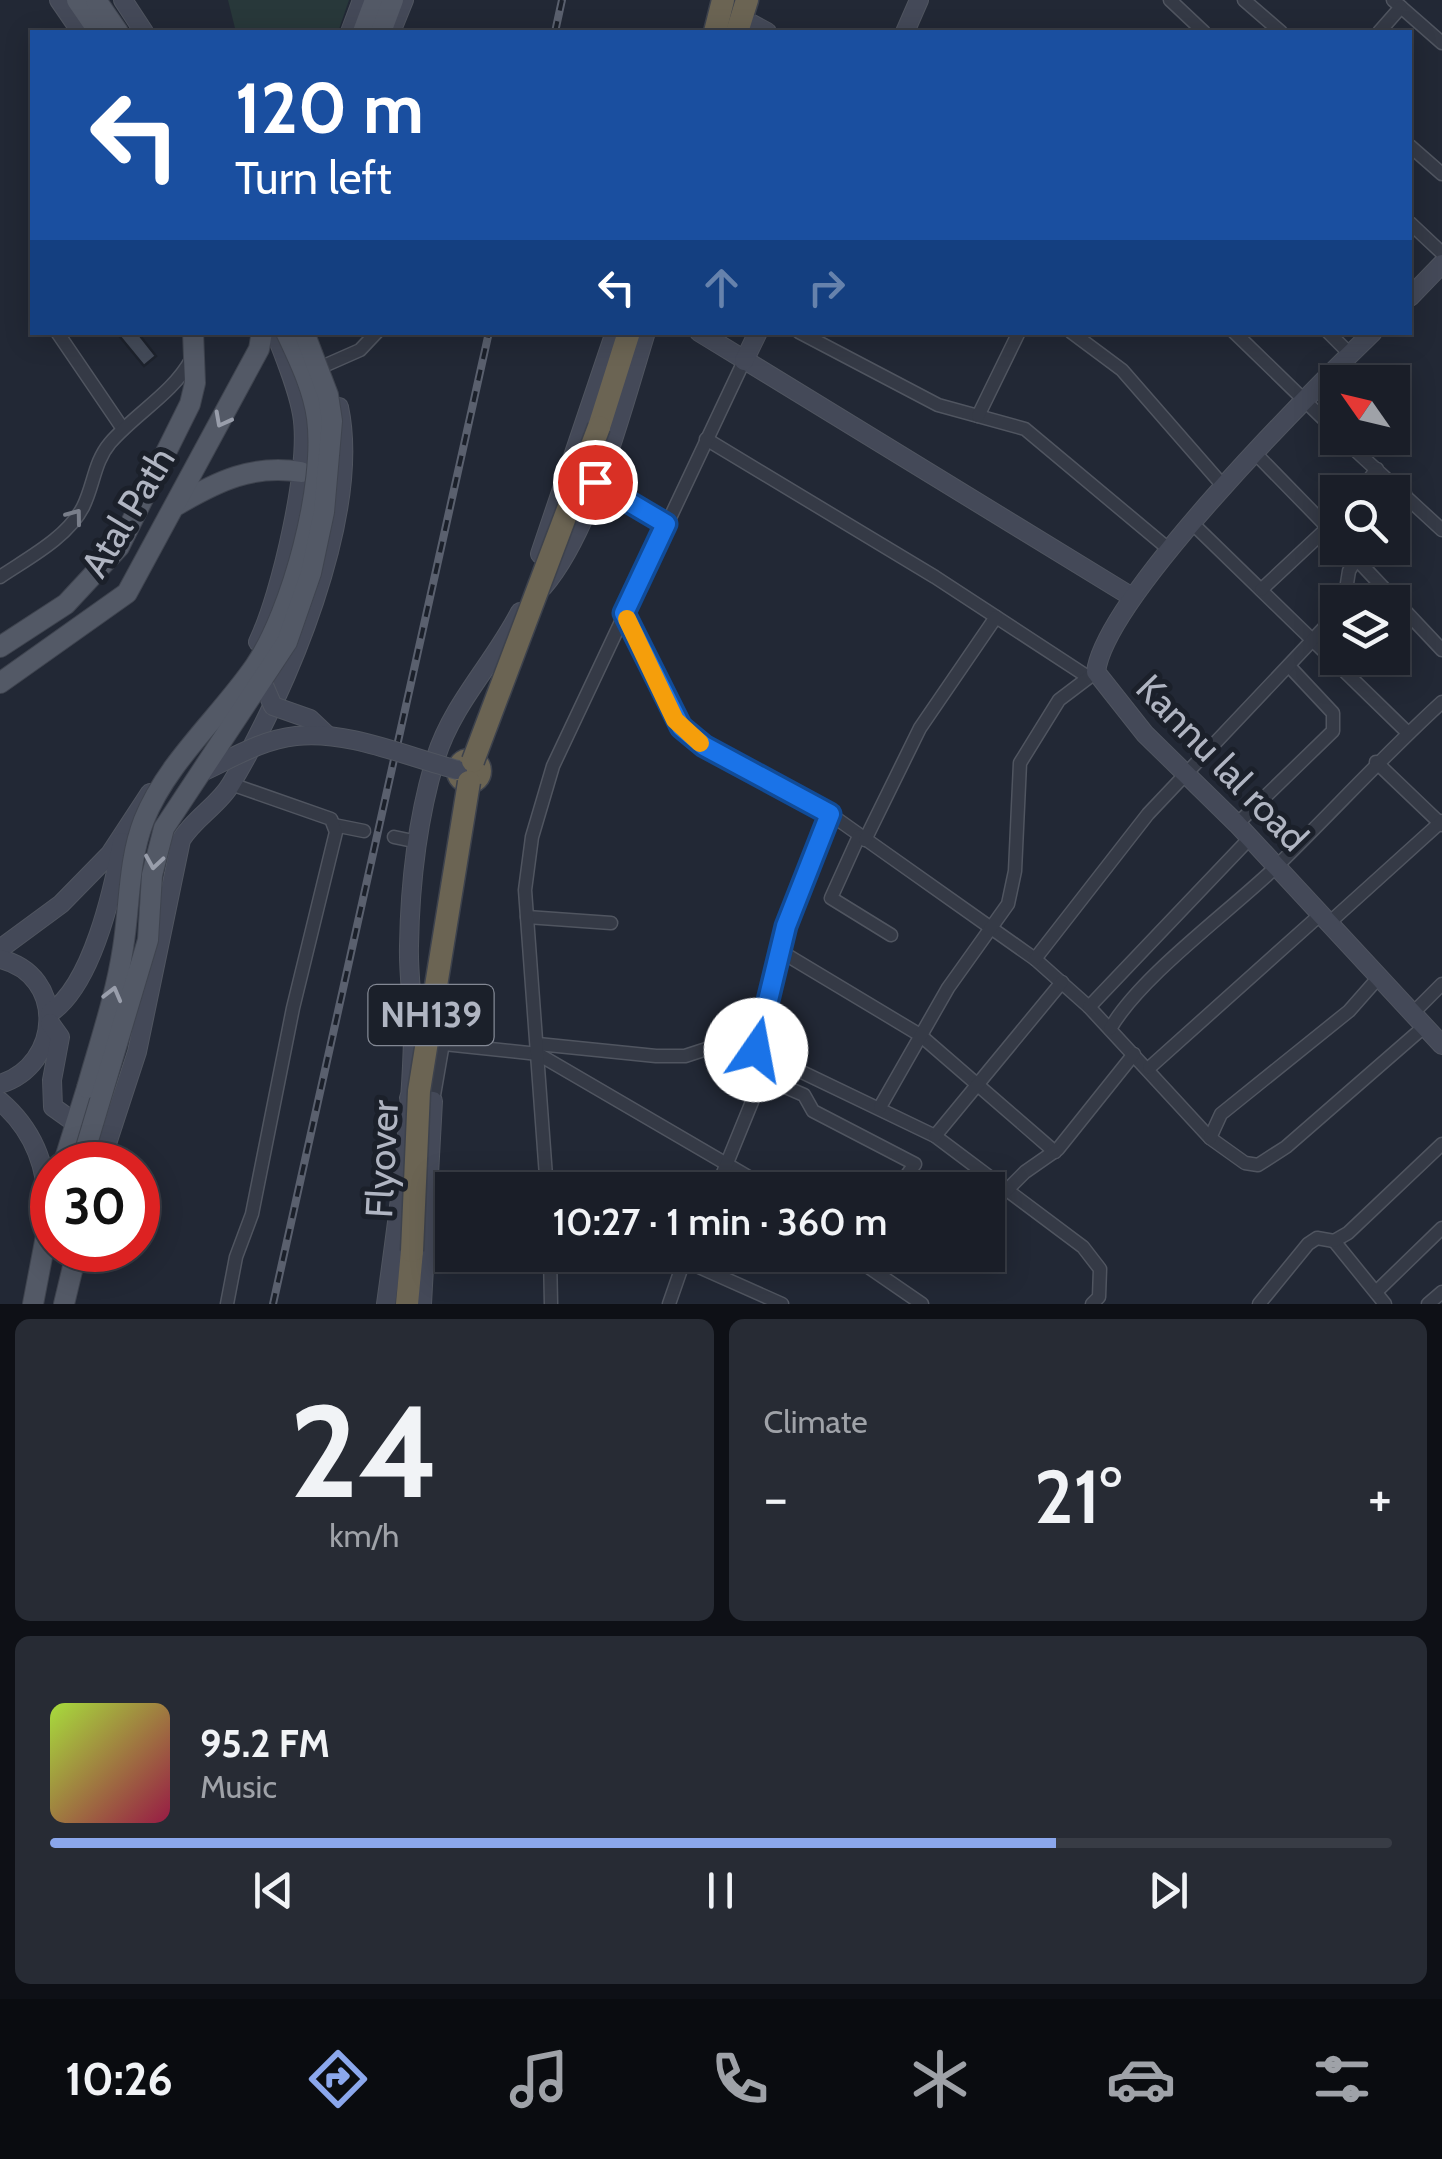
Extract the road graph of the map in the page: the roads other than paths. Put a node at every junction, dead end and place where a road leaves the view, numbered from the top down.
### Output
1 (59, 0) edge
2 (77, 0) edge
3 (96, 0) edge
4 (124, 0) edge
5 (362, 0) edge
6 (375, 0) edge
7 (393, 0) edge
8 (404, 0) edge
9 (919, 0) edge
10 (1170, 0) edge
11 (1244, 0) edge
12 (1398, 3) edge
13 (734, 12) edge
14 (80, 30) edge
15 (99, 30) edge
16 (117, 30) edge
17 (143, 30) edge
18 (351, 30) edge
19 (364, 30) edge
20 (382, 30) edge
21 (392, 30) edge
22 (764, 30) edge
23 (906, 30) edge
24 (1202, 30) edge
25 (1279, 30) edge
26 (1380, 30) edge
27 (1442, 43) edge
28 (1412, 148) edge
29 (1442, 174) edge
30 (1412, 226) edge
31 (1442, 253) edge
32 (1442, 264) edge
33 (1412, 294) edge
34 (59, 335) edge
35 (193, 335) edge
36 (261, 335) edge
37 (276, 335) edge
38 (287, 335) edge
39 (305, 335) edge
40 (314, 335) edge
41 (375, 335) edge
42 (615, 335) edge
43 (615, 335) edge
44 (645, 335) edge
45 (704, 335) edge
46 (757, 335) edge
47 (804, 335) edge
48 (1018, 335) edge
49 (1075, 335) edge
50 (1237, 335) edge
51 (1331, 335) edge
52 (1370, 335) edge
53 (1350, 354) junction
54 (194, 355) junction
55 (744, 362) junction
56 (326, 365) junction
57 (1304, 403) junction
58 (978, 416) junction
59 (1320, 417) edge
60 (123, 428) junction
61 (706, 438) junction
62 (1256, 454) junction
63 (1362, 455) edge
64 (1377, 469) junction
65 (301, 472) junction
66 (1372, 475) edge
67 (1384, 475) edge
68 (595, 482) junction
69 (1225, 488) junction
70 (1410, 499) edge
71 (178, 505) junction
72 (1320, 515) edge
73 (666, 524) junction
74 (1193, 524) junction
75 (1442, 530) edge
76 (288, 534) junction
77 (1320, 540) edge
78 (329, 544) junction
79 (1171, 551) junction
80 (1367, 565) edge
81 (0, 577) edge
82 (1262, 590) junction
83 (1132, 597) junction
84 (624, 613) junction
85 (519, 614) junction
86 (996, 616) junction
87 (1320, 632) edge
88 (1314, 639) junction
89 (0, 647) edge
90 (1442, 650) edge
91 (1289, 666) junction
92 (1092, 674) junction
93 (262, 682) junction
94 (0, 683) edge
95 (1442, 702) edge
96 (1408, 733) junction
97 (328, 736) junction
98 (1376, 762) junction
99 (467, 771) junction
100 (1188, 775) junction
101 (196, 776) junction
102 (231, 784) junction
103 (146, 799) junction
104 (830, 814) junction
105 (1441, 823) edge
106 (334, 825) junction
107 (187, 830) junction
108 (364, 831) dead end
109 (1243, 831) junction
110 (124, 832) junction
111 (394, 838) dead end
112 (862, 838) junction
113 (418, 842) junction
114 (1277, 866) junction
115 (527, 917) junction
116 (1325, 918) junction
117 (611, 923) dead end
118 (990, 928) junction
119 (891, 935) dead end
120 (0, 949) edge
121 (780, 951) junction
122 (1034, 958) junction
123 (0, 959) edge
124 (1379, 977) junction
125 (1062, 982) junction
126 (1442, 984) edge
127 (1089, 1006) junction
128 (50, 1018) junction
129 (1418, 1020) junction
130 (1110, 1029) junction
131 (920, 1035) junction
132 (413, 1042) junction
133 (443, 1043) junction
134 (1442, 1045) edge
135 (538, 1049) junction
136 (756, 1050) junction
137 (1134, 1054) junction
138 (1149, 1068) junction
139 (760, 1076) junction
140 (0, 1084) edge
141 (975, 1084) junction
142 (408, 1098) junction
143 (0, 1101) edge
144 (433, 1101) junction
145 (880, 1106) junction
146 (74, 1122) junction
147 (936, 1136) junction
148 (1210, 1138) junction
149 (32, 1142) edge
150 (69, 1142) edge
151 (94, 1142) edge
152 (97, 1142) edge
153 (1442, 1144) edge
154 (1055, 1152) junction
155 (728, 1163) junction
156 (546, 1172) edge
157 (724, 1172) edge
158 (742, 1172) edge
159 (908, 1172) edge
160 (1006, 1191) junction
161 (1442, 1228) edge
162 (1334, 1241) junction
163 (39, 1272) edge
164 (72, 1272) edge
165 (550, 1272) edge
166 (677, 1272) edge
167 (715, 1272) edge
168 (876, 1272) edge
169 (1376, 1292) junction
170 (1442, 1292) edge
171 (33, 1304) edge
172 (64, 1304) edge
173 (227, 1304) edge
174 (386, 1304) edge
175 (407, 1304) edge
176 (422, 1304) edge
177 (551, 1304) edge
178 (669, 1304) edge
179 (782, 1304) edge
180 (922, 1304) edge
181 (1092, 1304) edge
182 (1260, 1304) edge
183 (1385, 1304) edge
184 (1428, 1304) edge

1 - 14 street
2 - 15 main road
3 - 16 main road
4 - 17 street
5 - 18 street
6 - 19 main road
7 - 20 main road
8 - 21 street
9 - 23 street
10 - 24 street
11 - 25 street
12 - 26 street
12 - 27 street
13 - 22 street
28 - 29 street
30 - 31 street
32 - 33 street
34 - 60 street
35 - 54 main road, Atal Path
36 -> 71 main road, Atal Path
37 - 65 street
146 -> 38 main road, bridge
39 - 93 main road, bridge
40 - 56 street
41 - 56 street
42 - 85 street
43 - 99 highway, Flyover / NH139, bridge
44 - 68 street
45 - 55 street
46 - 55 street
47 - 58 street
48 - 58 street
49 - 69 street
50 - 57 street
51 - 53 street
52 - 53 street, Kannu lal road
53 - 57 street, Kannu lal road
54 - 60 street
54 - 89 main road, Atal Path
55 - 61 street
55 - 83 street
56 - 78 street
57 - 59 street
57 - 62 street, Kannu lal road
58 - 79 street
81 -> 60 street
61 - 73 street
61 - 86 street
62 - 69 street, Kannu lal road
62 - 72 street
63 - 64 street
64 - 66 street
64 - 67 street
65 - 71 main road
65 - 76 street
68 - 73 street
68 - 85 street
69 - 74 street, Kannu lal road
70 - 75 street
71 - 94 main road, Atal Path
73 - 84 street
74 - 79 street, Kannu lal road
74 - 82 street
76 - 78 street
76 - 103 street
77 - 82 street
78 - 102 street
79 - 83 street, Kannu lal road
80 - 90 street
82 - 88 street
83 - 92 street, Kannu lal road
84 - 104 street
84 - 115 street
85 - 113 street
86 - 92 street
86 - 112 street
87 - 88 street
88 - 91 street
88 - 96 street
91 - 100 street
91 - 109 street
92 - 100 street, Kannu lal road
92 - 118 street
93 - 97 street, bridge
93 - 101 main road, bridge
95 - 96 street
96 - 98 street
97 - 99 street, bridge
97 - 101 street, bridge
98 - 105 street
98 - 114 street
99 - 175 highway, Flyover / NH139, bridge
100 - 109 street, Kannu lal road
100 - 122 street
101 -> 151 main road, bridge
102 - 106 street
102 - 107 street
103 - 107 street
103 - 110 street
104 - 112 street
104 - 121 street
105 - 116 street
106 - 108 street
106 - 173 street
107 - 152 street
109 - 114 street, Kannu lal road
109 - 127 street
110 - 120 street
110 - 128 street
111 - 113 street
112 - 118 street
112 - 119 street
113 - 132 street
114 - 116 street, Kannu lal road
114 - 130 street
115 - 117 street
115 - 135 street
116 - 124 street, Kannu lal road
116 - 138 street
118 - 122 street
118 - 131 street
121 - 131 street
121 - 136 street
122 - 125 street
123 - 128 street
124 - 129 street, Kannu lal road
124 - 148 street
125 - 127 street
125 - 141 street
126 - 129 street
127 - 130 street
128 - 140 street
128 - 146 street
129 - 134 street, Kannu lal road
129 - 148 street
130 - 137 street
131 - 141 street
131 - 145 street
132 - 133 street
132 - 142 street
133 - 135 street
133 - 144 street
135 - 136 street
135 - 155 street
135 - 156 street
136 - 139 street
136 - 145 street
137 - 138 street
137 - 154 street
138 - 148 street
139 - 155 street
139 - 159 street
141 - 147 street
141 - 154 street
142 - 144 street
142 - 174 street
143 - 149 street
144 - 176 street
145 - 147 street
146 - 150 main road
147 - 160 street
153 - 162 street
154 - 160 street
155 - 157 street
155 - 158 street
160 - 181 street
161 - 169 street
162 - 169 street
162 - 182 street
163 - 171 main road
164 - 172 main road
165 - 177 street
166 - 178 street
167 - 179 street
168 - 180 street
169 - 183 street
170 - 184 street

